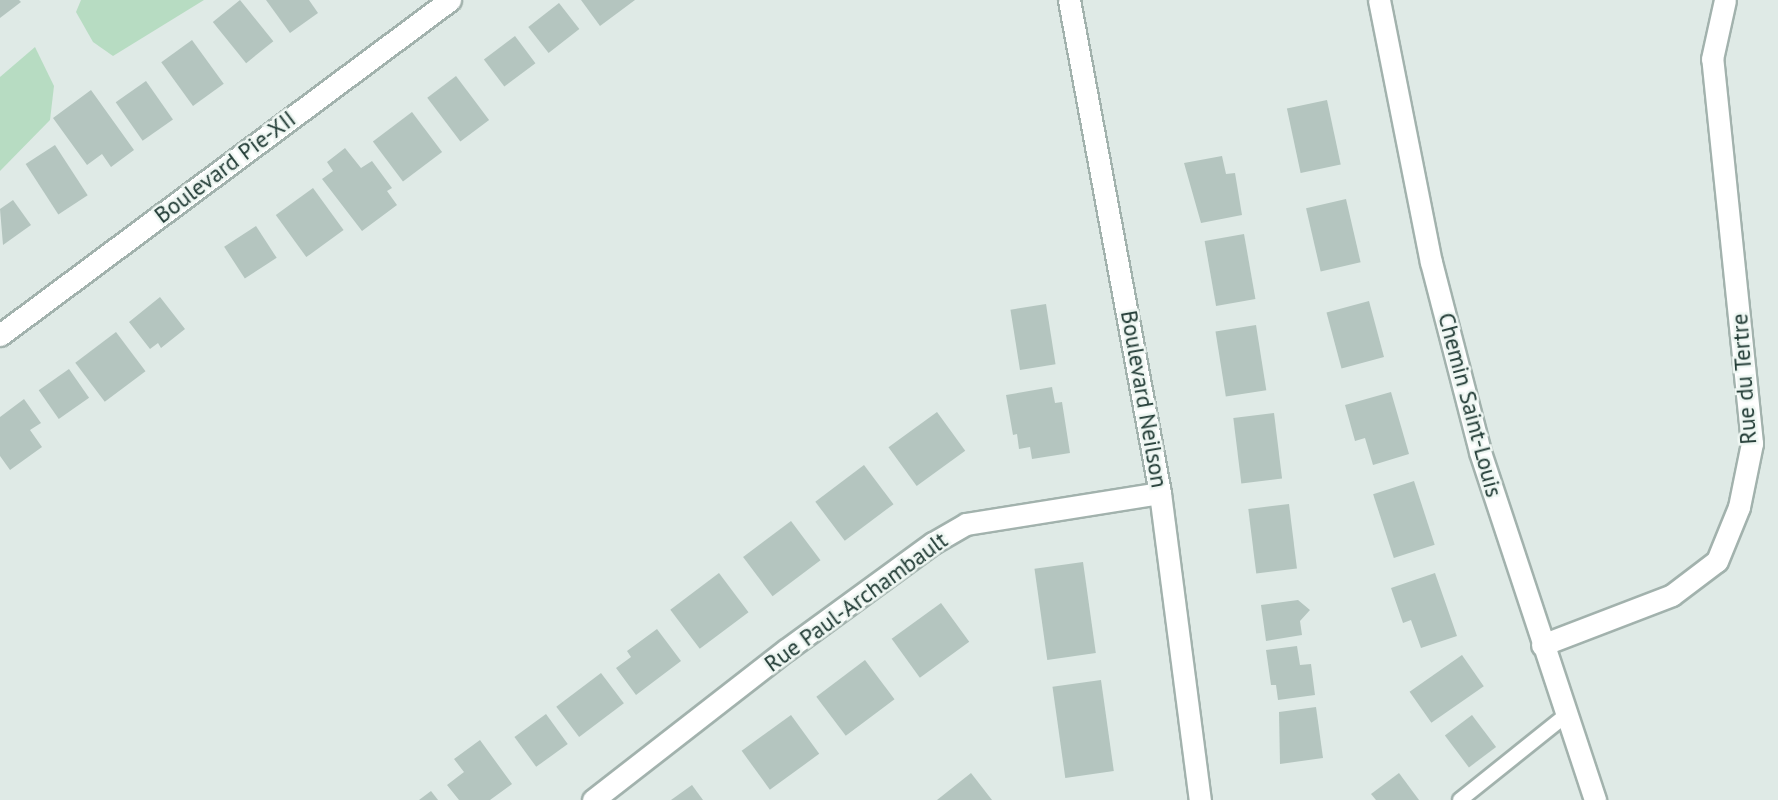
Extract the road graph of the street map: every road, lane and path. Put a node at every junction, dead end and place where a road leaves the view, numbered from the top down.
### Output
1 (450, 0) edge
2 (1069, 0) edge
3 (1379, 0) edge
4 (1725, 0) edge
5 (0, 335) edge
6 (1160, 493) junction
7 (1542, 645) junction
8 (1566, 715) junction
9 (593, 800) edge
10 (1200, 800) edge
11 (1460, 800) edge
12 (1595, 800) edge

1 - 5 street, Boulevard Pie-XII
2 - 6 street, Boulevard Neilson
3 - 7 street, Chemin Saint-Louis
4 - 7 street, Rue du Tertre
6 - 9 street, Rue Paul-Archambault
6 - 10 street, Boulevard Neilson
7 - 8 street, Chemin Saint-Louis
8 - 11 lane
8 - 12 street, Chemin Saint-Louis

